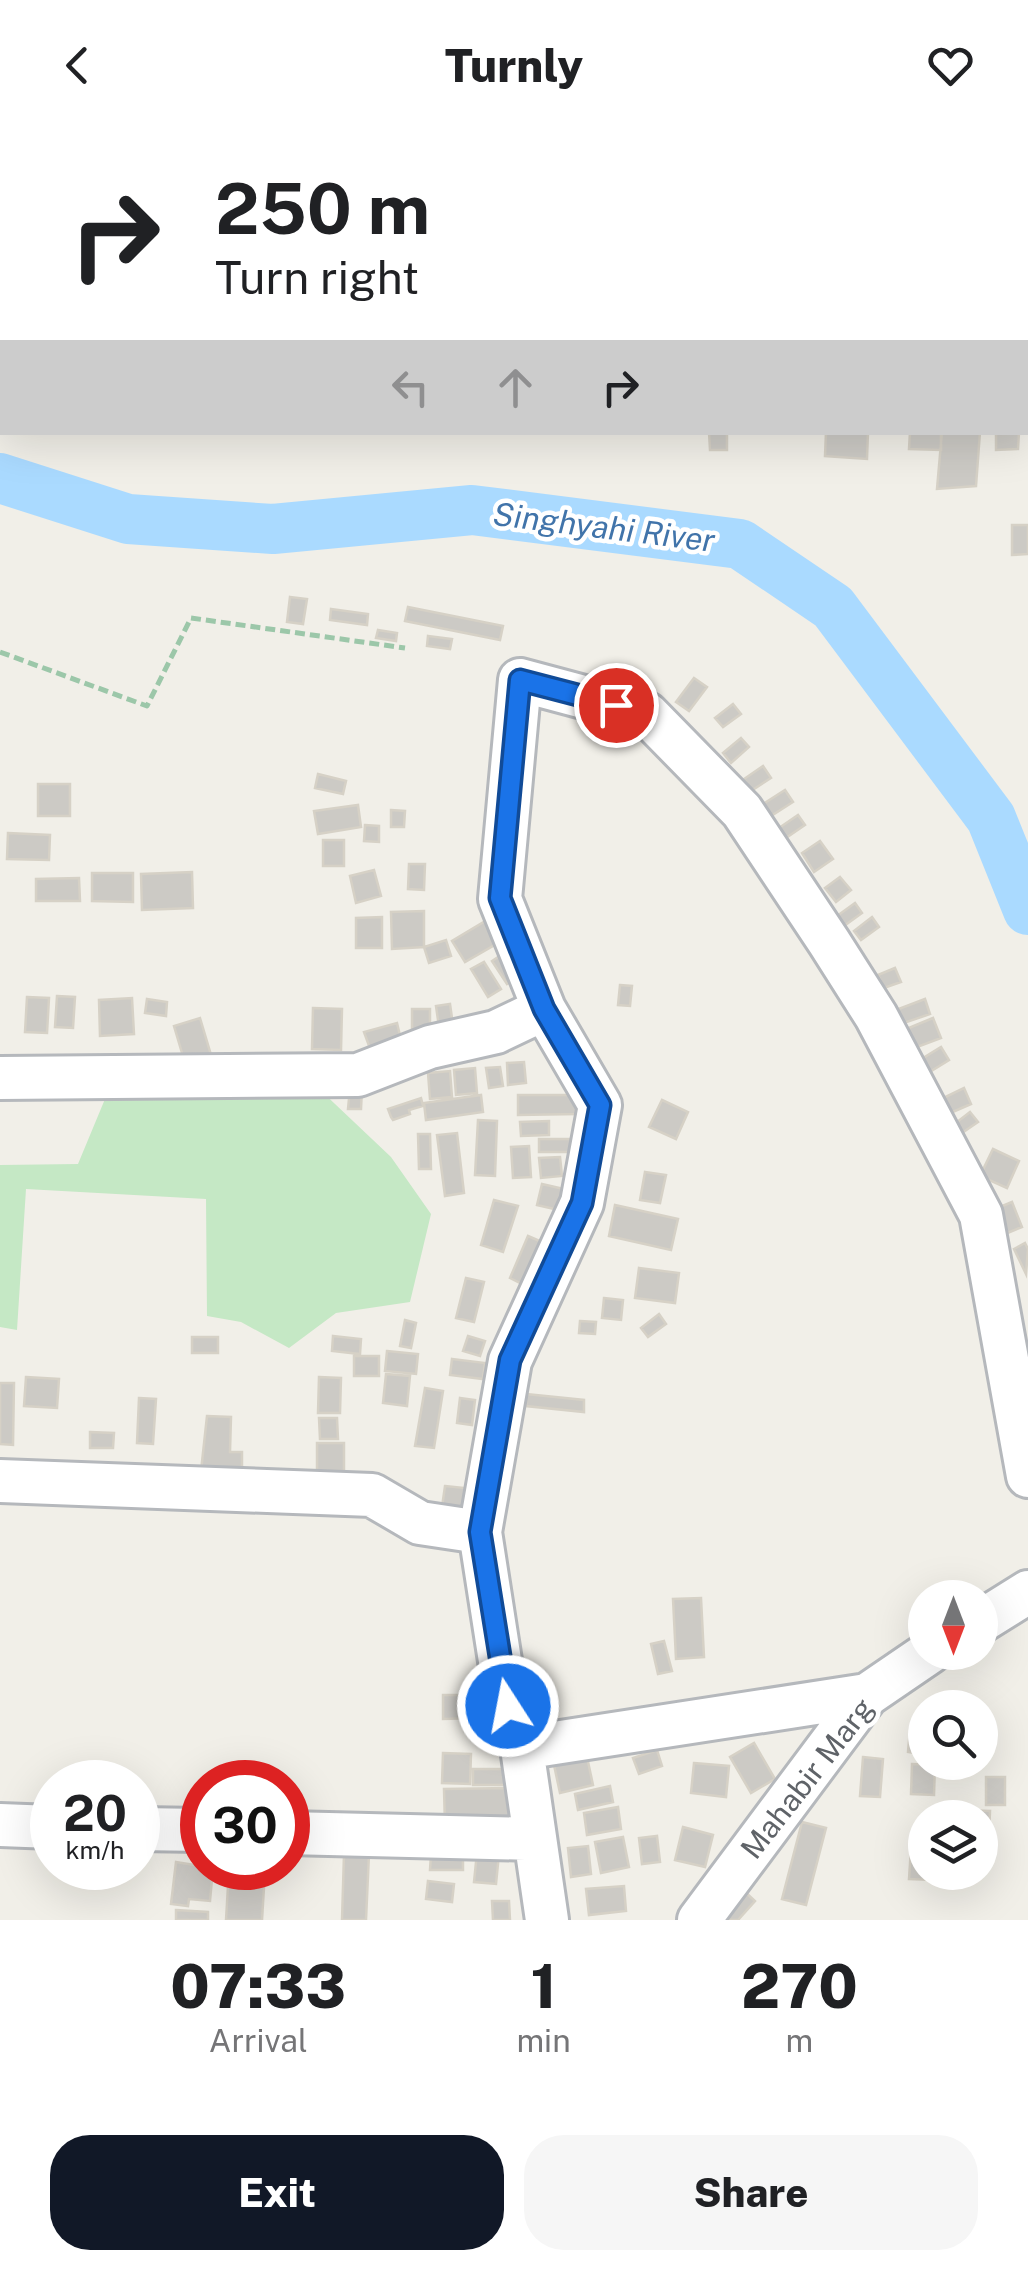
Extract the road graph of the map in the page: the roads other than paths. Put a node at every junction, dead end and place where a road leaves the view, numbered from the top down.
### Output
1 (544, 1009) junction
2 (0, 1078) edge
3 (1028, 1476) edge
4 (0, 1481) edge
5 (480, 1532) junction
6 (1028, 1592) edge
7 (998, 1611) edge
8 (908, 1667) edge
9 (867, 1695) junction
10 (522, 1748) junction
11 (0, 1826) edge
12 (30, 1827) edge
13 (310, 1833) edge
14 (534, 1839) junction
15 (547, 1920) edge
16 (699, 1920) edge

1 - 2 street
1 - 3 street
1 - 5 street
4 - 5 street
5 - 10 street
6 - 7 street
8 - 9 street, Mahabir Marg
9 - 10 street
9 - 16 street, Mahabir Marg
10 - 14 street
11 - 12 street
13 - 14 street
14 - 15 street

